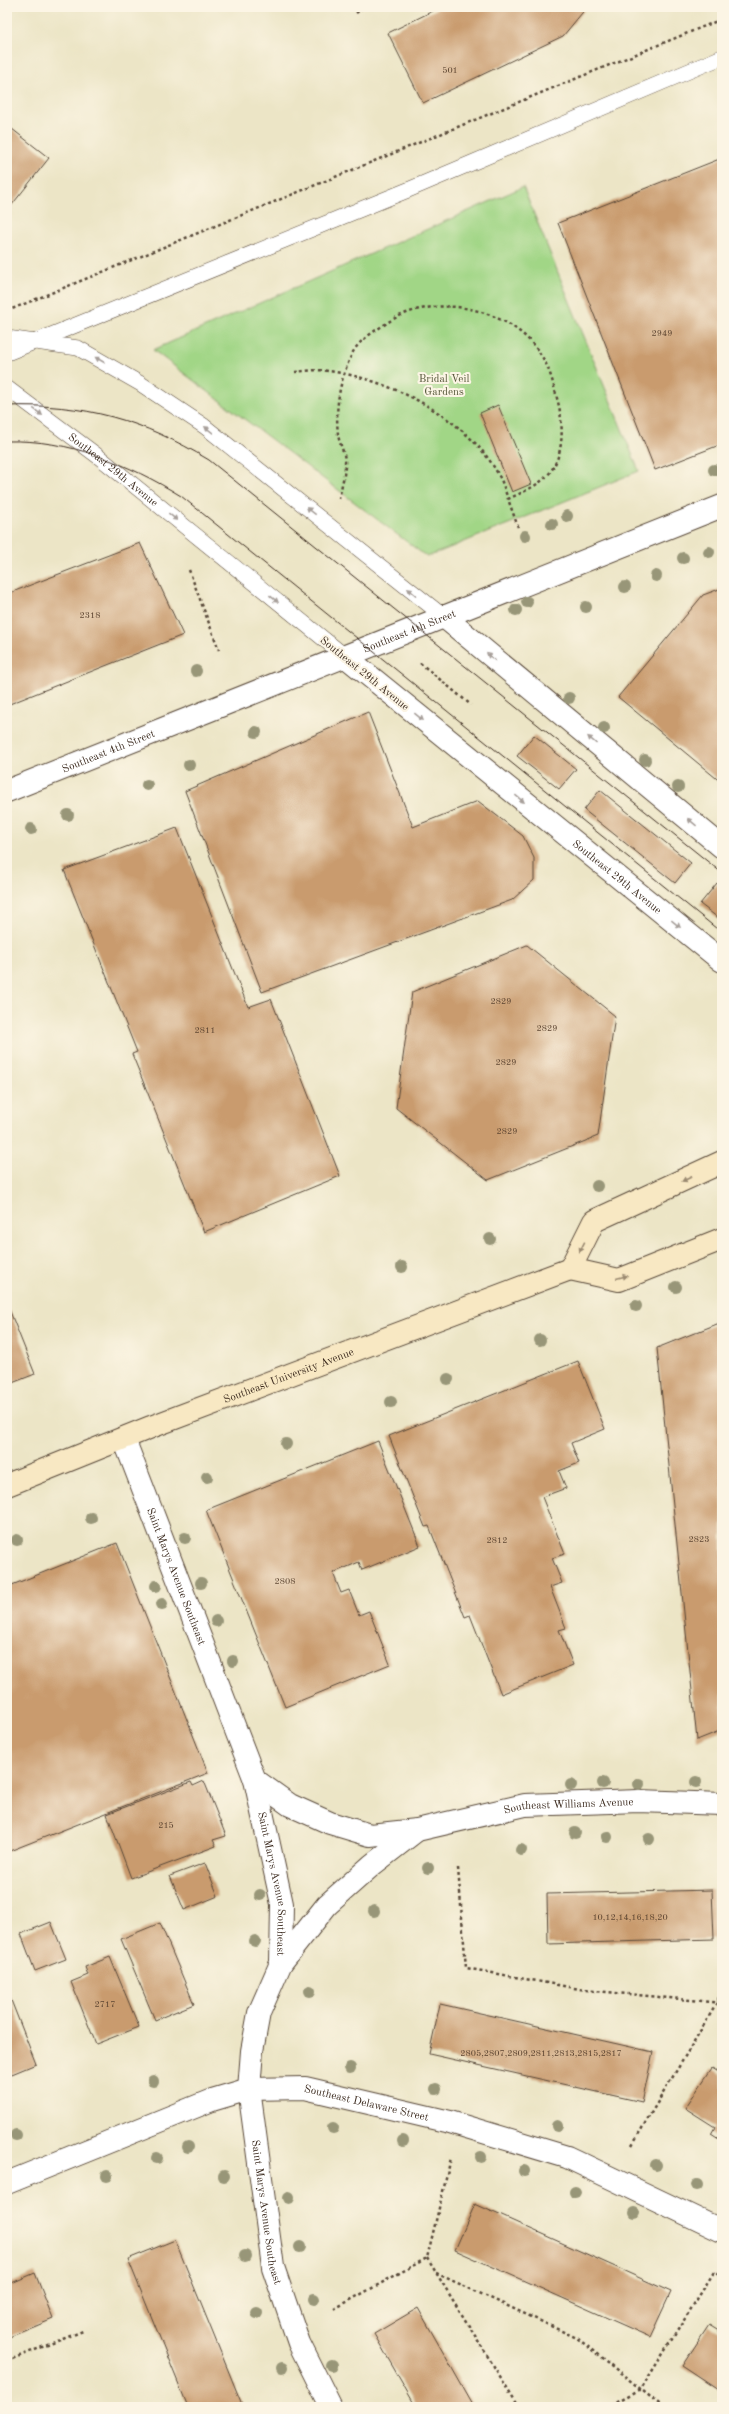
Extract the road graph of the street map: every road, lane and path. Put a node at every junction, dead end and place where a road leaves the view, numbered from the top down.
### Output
1 (364, 7) edge
2 (356, 13) dead end
3 (722, 19) edge
4 (722, 58) edge
5 (7, 312) edge
6 (7, 338) edge
7 (34, 341) junction
8 (7, 353) edge
9 (295, 372) dead end
10 (344, 373) junction
11 (7, 388) edge
12 (339, 499) dead end
13 (508, 499) junction
14 (722, 506) edge
15 (518, 527) dead end
16 (189, 570) dead end
17 (443, 616) junction
18 (219, 650) dead end
19 (346, 657) junction
20 (420, 663) dead end
21 (471, 705) dead end
22 (7, 791) edge
23 (722, 847) edge
24 (722, 961) edge
25 (722, 1162) edge
26 (722, 1239) edge
27 (570, 1269) junction
28 (124, 1439) junction
29 (7, 1485) edge
30 (255, 1780) junction
31 (722, 1804) edge
32 (417, 1830) junction
33 (458, 1868) dead end
34 (281, 1963) junction
35 (722, 1984) edge
36 (717, 2003) junction
37 (722, 2003) edge
38 (722, 2007) edge
39 (250, 2088) junction
40 (632, 2145) dead end
41 (451, 2158) dead end
42 (7, 2183) edge
43 (722, 2231) edge
44 (427, 2258) junction
45 (436, 2273) junction
46 (722, 2277) edge
47 (334, 2309) dead end
48 (83, 2331) dead end
49 (7, 2361) edge
50 (641, 2389) junction
51 (331, 2407) edge
52 (519, 2407) edge
53 (606, 2407) edge
54 (663, 2407) edge

1 - 2 path
3 - 5 path
4 - 7 lane
6 - 7 lane
7 - 8 lane
17 -> 7 lane
9 - 10 path
10 - 12 path
10 - 13 path
10 - 13 path
11 -> 19 lane, Southeast 29th Avenue
13 - 15 path
14 - 17 street, Southeast 4th Street
16 - 18 path
17 - 19 street, Southeast 4th Street
23 -> 17 street
19 - 22 street, Southeast 4th Street
19 -> 24 street, Southeast 29th Avenue
20 - 21 path
25 -> 27 main road
27 -> 26 main road
27 - 28 main road, Southeast University Avenue
28 - 29 main road, Southeast University Avenue
28 - 30 street, Saint Marys Avenue Southeast
30 - 32 street, Southeast Williams Avenue
30 - 34 street, Saint Marys Avenue Southeast
31 - 32 street, Southeast Williams Avenue
32 - 34 street, Southeast Williams Avenue
33 - 36 path
34 - 39 street, Saint Marys Avenue Southeast
35 - 36 path
36 - 37 path
36 - 38 path
36 - 40 path
39 - 42 street, Southeast Delaware Street
39 - 43 street, Southeast Delaware Street
39 - 51 street, Saint Marys Avenue Southeast
41 - 44 path
44 - 45 path
44 - 47 path
45 - 50 path
45 - 52 path
46 - 50 path
48 - 49 path
50 - 53 path
50 - 54 path

